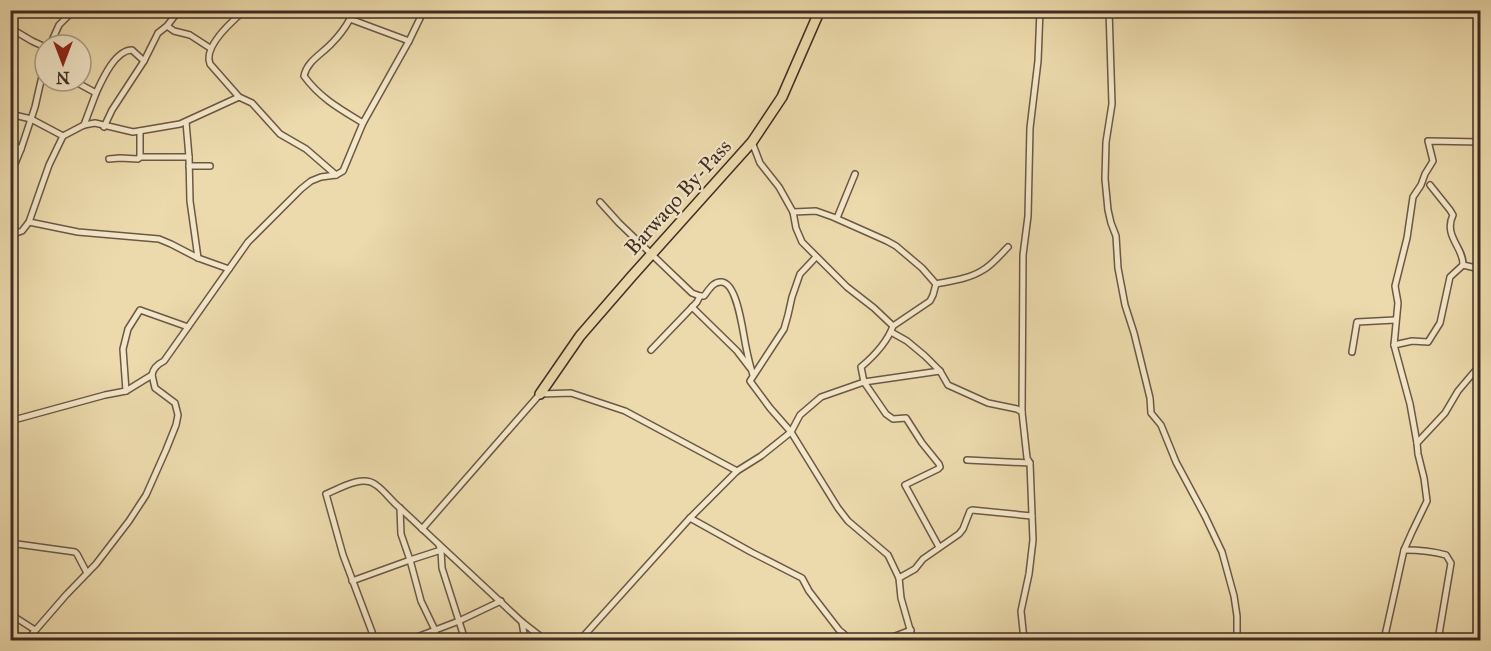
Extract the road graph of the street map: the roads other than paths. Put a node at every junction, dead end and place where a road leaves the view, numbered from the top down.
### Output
1 (74, 10) edge
2 (178, 10) edge
3 (245, 10) edge
4 (424, 10) edge
5 (820, 10) edge
6 (1040, 10) edge
7 (1109, 10) edge
8 (347, 11) edge
9 (350, 20) junction
10 (167, 26) junction
11 (10, 28) edge
12 (55, 33) edge
13 (33, 41) edge
14 (409, 42) junction
15 (210, 48) junction
16 (144, 61) junction
17 (93, 91) edge
18 (38, 93) edge
19 (96, 93) junction
20 (239, 97) junction
21 (10, 114) edge
22 (31, 119) junction
23 (186, 122) junction
24 (363, 123) junction
25 (84, 125) junction
26 (104, 127) junction
27 (140, 131) junction
28 (63, 136) junction
29 (752, 142) junction
30 (1480, 142) edge
31 (10, 144) edge
32 (21, 149) junction
33 (140, 157) junction
34 (189, 157) junction
35 (109, 159) dead end
36 (189, 166) junction
37 (210, 166) dead end
38 (855, 174) dead end
39 (336, 175) junction
40 (10, 176) edge
41 (1430, 185) dead end
42 (600, 202) dead end
43 (793, 212) junction
44 (837, 218) junction
45 (29, 222) junction
46 (10, 235) edge
47 (1008, 247) dead end
48 (652, 255) junction
49 (816, 257) junction
50 (198, 258) junction
51 (1463, 265) junction
52 (229, 269) junction
53 (1480, 269) edge
54 (936, 284) junction
55 (700, 296) junction
56 (692, 307) junction
57 (1395, 320) junction
58 (188, 327) junction
59 (892, 329) junction
60 (1394, 345) junction
61 (651, 350) dead end
62 (1352, 352) dead end
63 (1480, 365) edge
64 (940, 371) junction
65 (752, 372) junction
66 (152, 375) junction
67 (864, 382) junction
68 (126, 391) junction
69 (540, 394) junction
70 (1023, 412) junction
71 (10, 421) edge
72 (792, 432) junction
73 (1417, 443) junction
74 (967, 459) dead end
75 (1030, 464) junction
76 (737, 471) junction
77 (400, 508) junction
78 (1032, 516) junction
79 (690, 518) junction
80 (422, 529) junction
81 (10, 543) edge
82 (440, 547) junction
83 (939, 547) junction
84 (1404, 550) junction
85 (410, 560) junction
86 (87, 573) junction
87 (900, 578) junction
88 (352, 581) junction
89 (501, 601) junction
90 (10, 614) edge
91 (459, 621) junction
92 (522, 622) junction
93 (36, 630) junction
94 (435, 630) junction
95 (911, 630) junction
96 (27, 640) edge
97 (375, 640) edge
98 (409, 640) edge
99 (436, 640) edge
100 (465, 640) edge
101 (525, 640) edge
102 (545, 640) edge
103 (580, 640) edge
104 (850, 640) edge
105 (885, 640) edge
106 (914, 640) edge
107 (1024, 640) edge
108 (1237, 640) edge
109 (1384, 640) edge
110 (1438, 640) edge

1 - 12 street
2 - 10 street
3 - 15 street
4 - 14 street
5 - 29 highway, Barwaqo By-Pass
6 - 70 street
7 - 108 street
8 - 9 street
9 - 14 street
9 - 24 street
10 - 15 street
10 - 16 street
11 - 13 street
14 - 24 street
15 - 20 street
16 - 19 street
16 - 26 street
17 - 19 street
18 - 22 street
19 - 25 street
20 - 23 street
20 - 39 street
21 - 22 street
22 - 28 street
22 - 32 street
23 - 27 street
23 - 34 street
24 - 39 street
25 - 26 street
25 - 28 street
26 - 27 street
27 - 33 street
28 - 45 street
29 - 43 street
29 - 48 highway, Barwaqo By-Pass
30 - 57 street
31 - 32 street
32 - 40 street
33 - 34 street
33 - 35 street
34 - 36 street
36 - 37 street
36 - 50 street
38 - 44 street
39 - 52 street
41 - 51 street
42 - 48 street
43 - 44 street
43 - 49 street
44 - 54 street
45 - 46 street
45 - 50 street
47 - 54 street
48 - 55 street
48 - 69 highway, Barwaqo By-Pass
49 - 59 street
49 - 65 street
50 - 52 street
51 - 53 street
51 - 60 street
52 - 58 street
54 - 59 street
55 - 56 street
55 - 65 street
56 - 61 street
56 - 65 street
57 - 60 street
57 - 62 street
58 - 66 street
58 - 68 street
59 - 64 street
59 - 67 street
60 - 73 street
63 - 73 street
64 - 67 street
64 - 70 street
65 - 72 street
66 - 68 street
66 - 86 street
67 - 72 street
67 - 83 street
68 - 71 street
69 - 76 street
69 - 80 street
70 - 75 street
72 - 76 street
72 - 87 street
73 - 84 street
74 - 75 street
75 - 78 street
76 - 79 street
77 - 80 street
77 - 85 street
77 - 88 street
78 - 83 street
78 - 107 street
79 - 103 street
79 - 104 street
80 - 82 street
81 - 86 street
82 - 85 street
82 - 89 street
82 - 91 street
83 - 87 street
84 - 109 street
84 - 110 street
85 - 88 street
85 - 94 street
86 - 93 street
87 - 95 street
88 - 97 street
89 - 91 street
89 - 92 street
90 - 93 street
91 - 94 street
91 - 100 street
92 - 101 street
92 - 102 street
93 - 96 street
94 - 98 street
94 - 99 street
95 - 105 street
95 - 106 street

